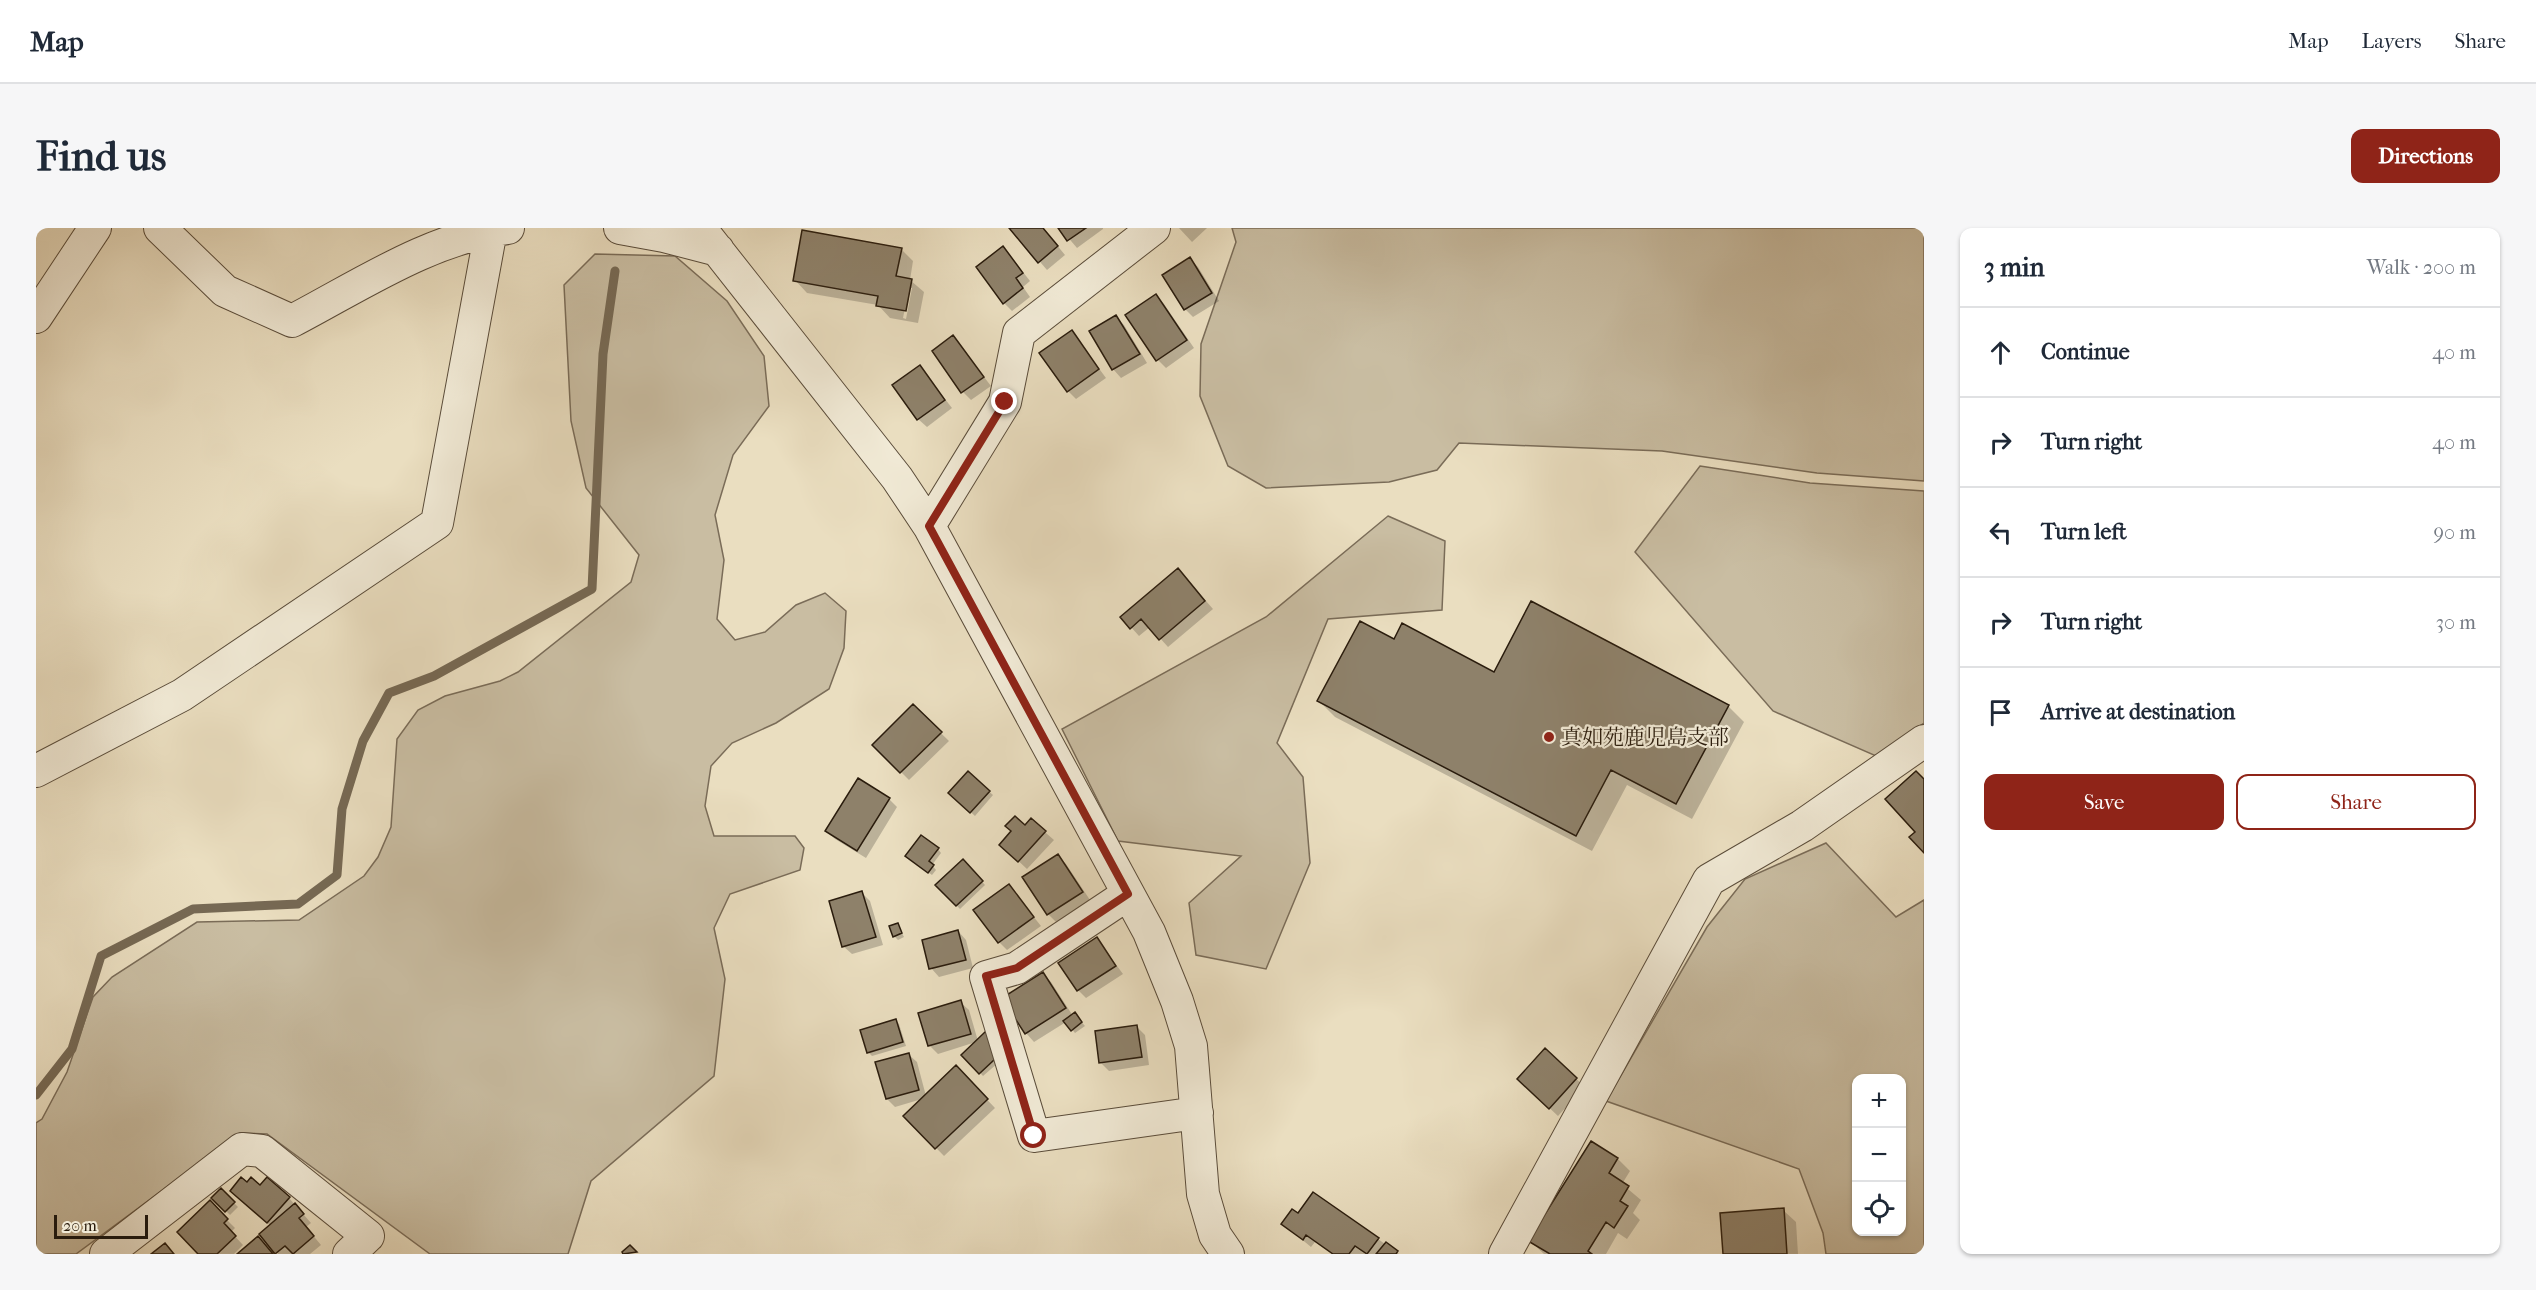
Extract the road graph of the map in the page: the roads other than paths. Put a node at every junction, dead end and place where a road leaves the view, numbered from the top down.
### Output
1 (95, 228) edge
2 (160, 228) edge
3 (620, 228) edge
4 (1154, 228) edge
5 (501, 229) edge
6 (709, 239) edge
7 (36, 317) edge
8 (929, 526) junction
9 (1924, 741) edge
10 (36, 771) edge
11 (1128, 894) junction
12 (1197, 1113) junction
13 (106, 1254) edge
14 (349, 1254) edge
15 (1228, 1254) edge
16 (1505, 1254) edge

1 - 7 street
2 - 5 street
3 - 6 street
4 - 8 street
5 - 10 street
6 - 8 street
8 - 11 street
9 - 16 street
11 - 12 street
11 - 12 street
12 - 15 street
13 - 14 street

